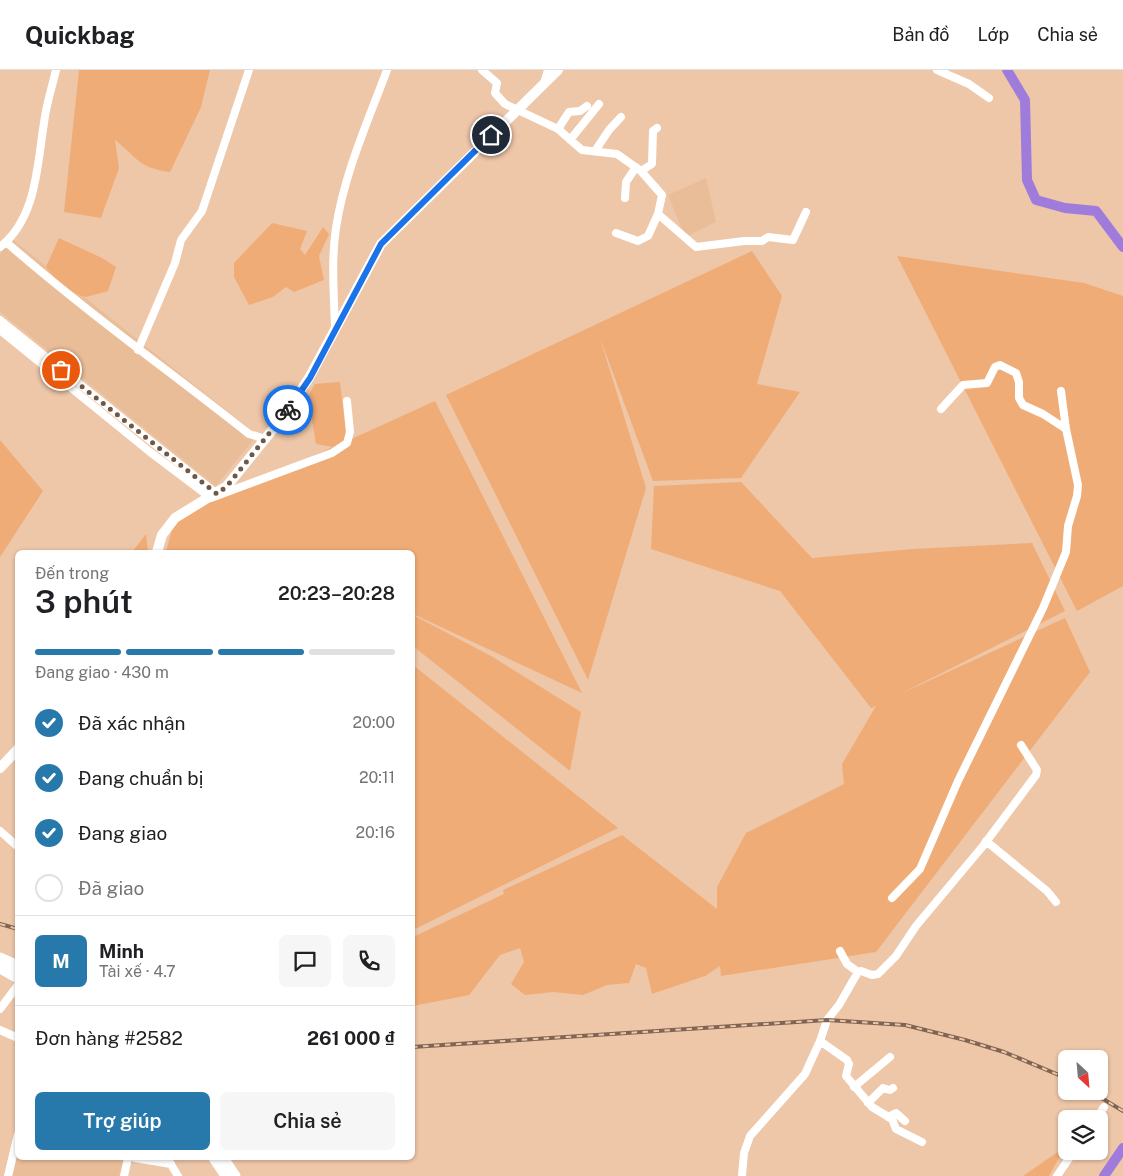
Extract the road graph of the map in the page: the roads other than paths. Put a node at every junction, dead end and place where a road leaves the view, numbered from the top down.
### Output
1 (56, 70) edge
2 (249, 70) edge
3 (386, 70) edge
4 (482, 70) edge
5 (548, 70) edge
6 (558, 70) edge
7 (937, 70) edge
8 (544, 83) junction
9 (990, 98) dead end
10 (599, 104) dead end
11 (587, 106) dead end
12 (517, 110) junction
13 (621, 117) dead end
14 (657, 128) dead end
15 (558, 129) junction
16 (570, 140) junction
17 (595, 151) junction
18 (639, 169) junction
19 (625, 198) dead end
20 (806, 212) dead end
21 (658, 214) junction
22 (616, 233) dead end
23 (3, 245) edge
24 (0, 320) edge
25 (335, 328) junction
26 (0, 330) edge
27 (138, 350) junction
28 (1061, 391) dead end
29 (347, 401) dead end
30 (941, 410) dead end
31 (1066, 429) junction
32 (266, 439) junction
33 (214, 496) junction
34 (157, 550) edge
35 (1021, 745) dead end
36 (15, 752) edge
37 (0, 768) edge
38 (0, 831) edge
39 (986, 841) junction
40 (15, 844) edge
41 (892, 898) dead end
42 (1056, 902) dead end
43 (840, 952) dead end
44 (0, 958) edge
45 (15, 965) edge
46 (0, 968) edge
47 (858, 972) junction
48 (15, 976) edge
49 (15, 989) edge
50 (0, 1009) edge
51 (0, 1030) edge
52 (15, 1037) edge
53 (820, 1041) junction
54 (890, 1057) dead end
55 (854, 1087) junction
56 (893, 1088) dead end
57 (868, 1103) junction
58 (888, 1117) junction
59 (905, 1121) dead end
60 (922, 1142) dead end
61 (15, 1144) edge
62 (128, 1160) edge
63 (143, 1160) edge
64 (215, 1160) edge
65 (224, 1160) edge
66 (1068, 1160) edge
67 (173, 1169) edge
68 (8, 1176) edge
69 (124, 1176) edge
70 (226, 1176) edge
71 (235, 1176) edge
72 (742, 1176) edge
73 (1057, 1176) edge

1 - 23 street
2 - 27 street
3 - 25 street
4 - 12 street
5 - 8 street
6 - 8 main road
7 - 9 street
8 - 12 main road
10 - 16 street
11 - 15 street
12 - 15 street
12 - 25 main road
13 - 17 street
14 - 18 street
15 - 16 street
16 - 17 street
17 - 18 street
18 - 19 street
18 - 21 street
20 - 21 street
21 - 22 street
23 - 27 street
24 - 33 street
25 - 32 main road
26 - 33 street
27 - 32 street
28 - 31 street
29 - 33 street
30 - 31 street
31 - 41 street
32 - 33 main road
33 - 34 main road
35 - 39 street
36 - 37 main road
38 - 40 street
39 - 42 street
39 - 47 street
43 - 47 street
44 - 45 highway
46 - 48 highway
47 - 53 street
49 - 50 street
51 - 52 street
53 - 55 street
53 - 72 street
54 - 55 street
55 - 57 street
56 - 57 street
57 - 58 street
58 - 59 street
58 - 60 street
61 - 68 street
62 - 69 street
63 - 67 street
64 - 70 highway
65 - 71 highway
66 - 73 street

